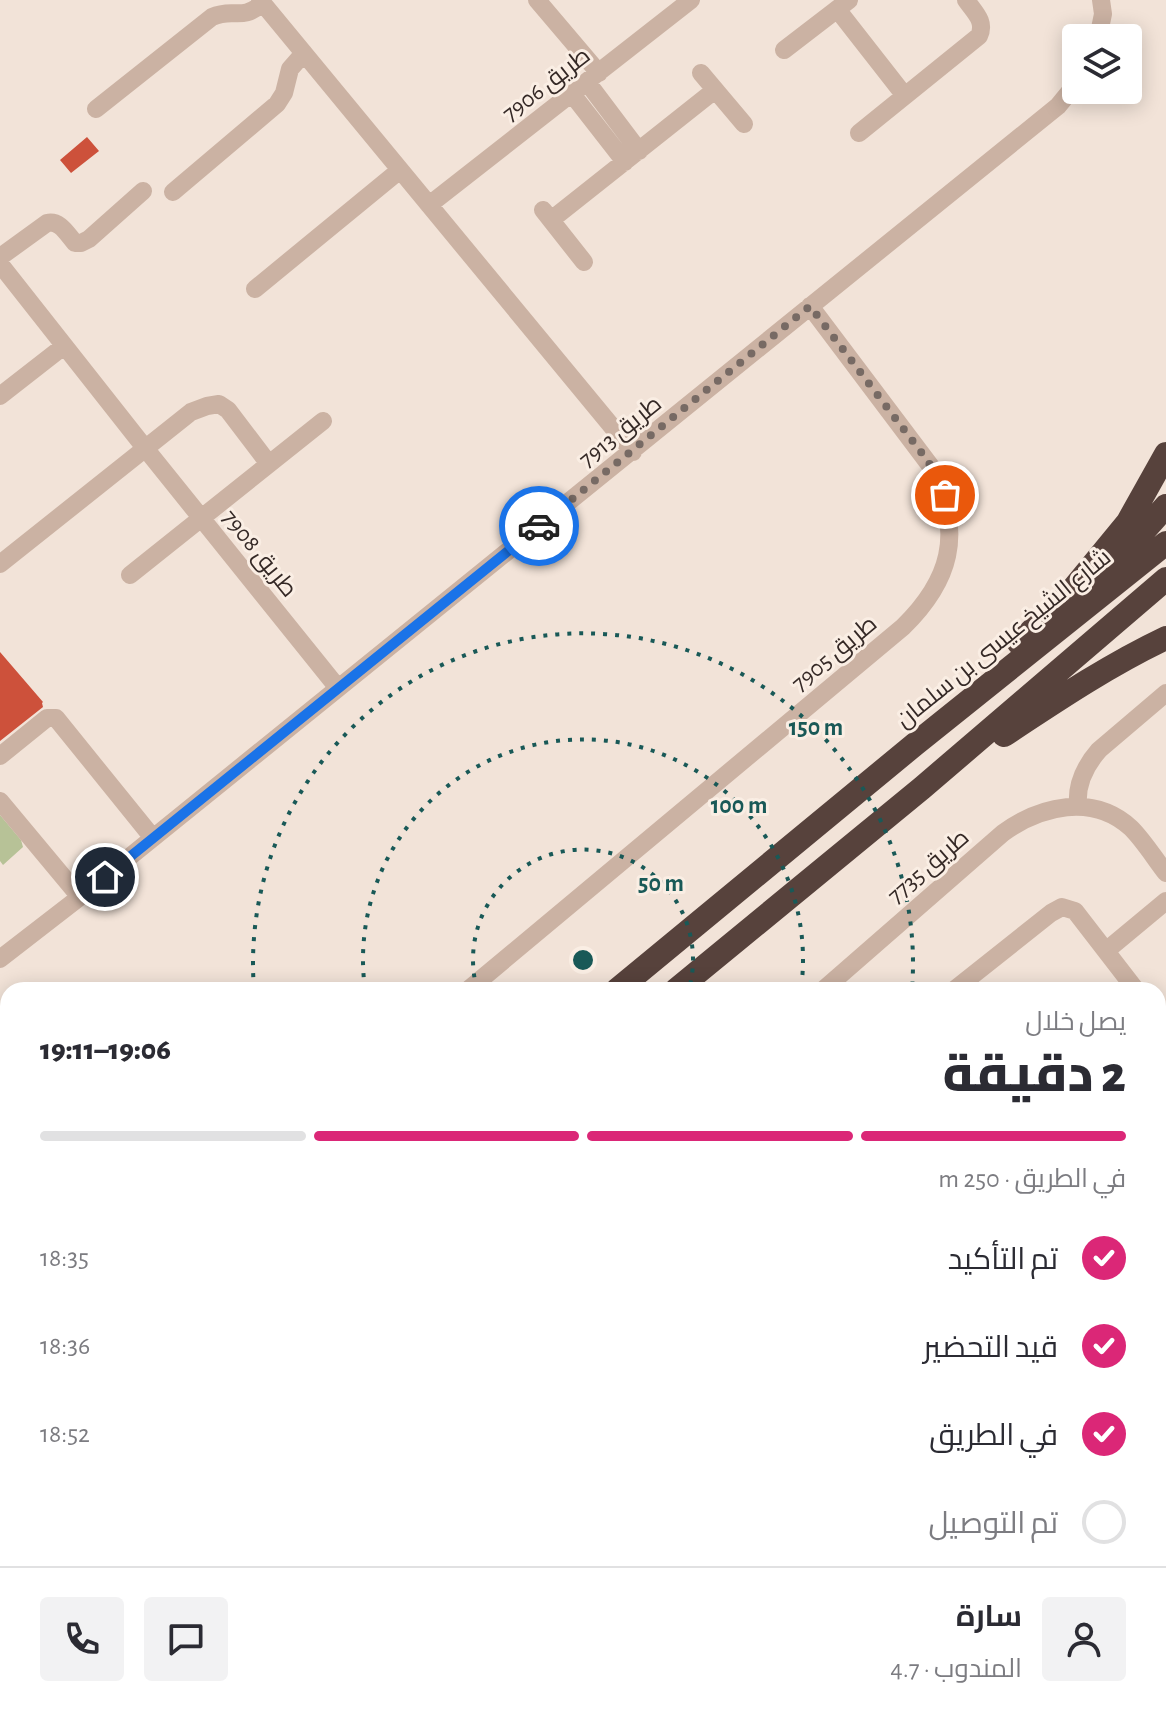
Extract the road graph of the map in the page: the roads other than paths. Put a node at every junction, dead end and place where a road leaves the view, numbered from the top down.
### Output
1 (537, 0) edge
2 (691, 0) edge
3 (966, 0) edge
4 (1101, 0) edge
5 (262, 2) edge
6 (843, 4) edge
7 (1101, 24) edge
8 (784, 50) dead end
9 (304, 53) junction
10 (701, 73) dead end
11 (586, 83) junction
12 (715, 90) junction
13 (905, 96) junction
14 (1062, 101) edge
15 (96, 109) dead end
16 (744, 124) dead end
17 (859, 133) dead end
18 (632, 156) junction
19 (400, 170) junction
20 (143, 191) dead end
21 (173, 192) dead end
22 (429, 205) junction
23 (0, 257) edge
24 (584, 262) dead end
25 (0, 264) edge
26 (255, 289) dead end
27 (810, 306) junction
28 (64, 346) junction
29 (0, 396) edge
30 (323, 421) dead end
31 (145, 448) junction
32 (633, 452) junction
33 (1166, 454) edge
34 (269, 464) junction
35 (1166, 506) edge
36 (201, 519) junction
37 (1166, 529) edge
38 (1166, 543) edge
39 (0, 564) edge
40 (130, 575) dead end
41 (1166, 579) edge
42 (1078, 614) junction
43 (1166, 638) edge
44 (1039, 645) junction
45 (338, 688) junction
46 (1166, 693) edge
47 (914, 745) junction
48 (0, 756) edge
49 (922, 788) junction
50 (0, 801) edge
51 (1078, 806) junction
52 (153, 838) junction
53 (1166, 873) edge
54 (80, 897) junction
55 (1166, 901) edge
56 (1107, 950) junction
57 (0, 959) edge
58 (478, 982) edge
59 (627, 982) edge
60 (686, 982) edge
61 (832, 982) edge
62 (964, 982) edge
63 (1130, 982) edge

1 - 11 street
2 - 11 street, طريق 7906
3 - 13 street
4 - 7 street
5 - 9 street
5 - 15 street
6 - 8 street
6 - 13 street
9 - 19 street
9 - 21 street
10 - 12 street
11 - 18 street
11 - 22 street, طريق 7906
12 - 16 street
12 - 18 street
13 - 17 street
14 - 27 street, طريق 7913
18 - 24 street
19 - 22 street
19 - 26 street
20 - 23 street
22 - 32 street
25 - 28 street, طريق 7908
27 - 32 street, طريق 7913
27 - 58 street, طريق 7905
28 - 29 street
28 - 31 street, طريق 7908
30 - 34 street
31 - 34 street
31 - 36 street, طريق 7908
31 - 39 street
32 - 45 street, طريق 7913
33 - 47 highway
34 - 36 street
35 - 44 highway
36 - 40 street
36 - 45 street, طريق 7908
37 - 42 highway
38 - 42 highway, شارع الشيخ عيسى بن سلمان
41 - 49 highway
42 - 44 highway, شارع الشيخ عيسى بن سلمان
43 - 49 highway
44 - 47 highway, شارع الشيخ عيسى بن سلمان
45 - 52 street, طريق 7913
46 - 51 street
47 - 59 highway, شارع الشيخ عيسى بن سلمان
48 - 52 street
49 - 60 highway
50 - 54 street
51 - 53 street, طريق 7735
51 - 61 street, طريق 7735
52 - 54 street, طريق 7913
54 - 57 street, طريق 7913
55 - 56 street
56 - 62 street
56 - 63 street

